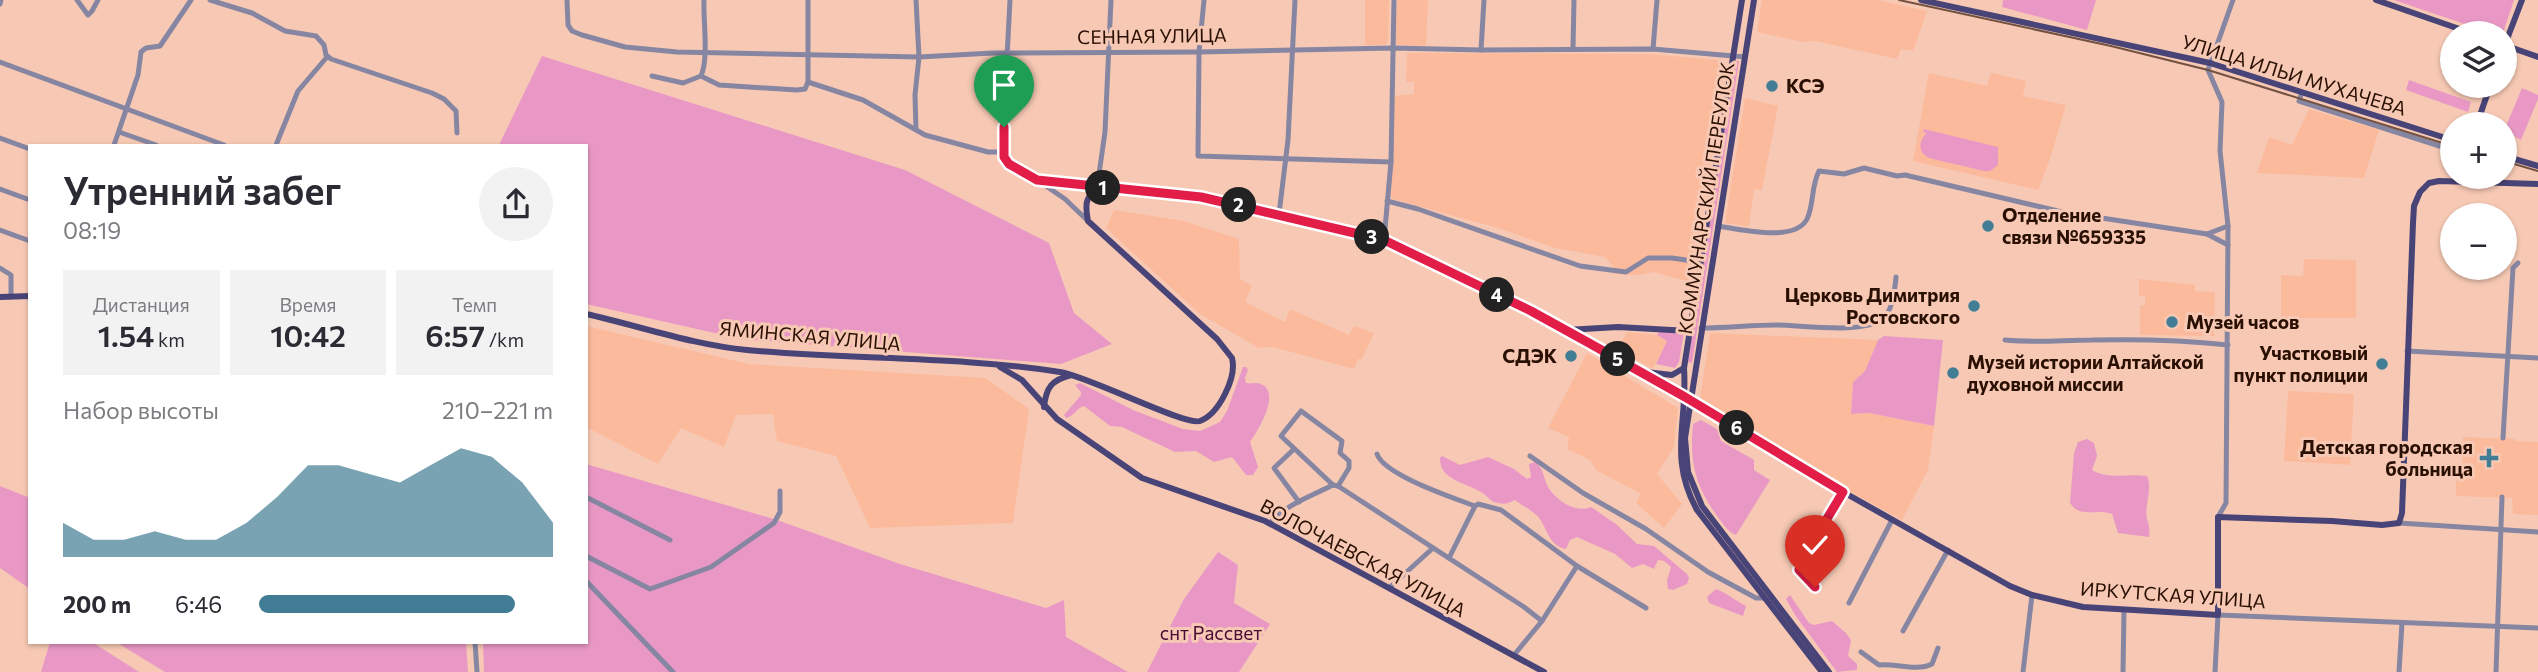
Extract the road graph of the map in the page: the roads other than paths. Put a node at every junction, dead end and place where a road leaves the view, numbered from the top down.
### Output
1 (77, 0) edge
2 (98, 0) edge
3 (191, 0) edge
4 (210, 0) edge
5 (567, 0) edge
6 (704, 0) edge
7 (808, 0) edge
8 (916, 0) edge
9 (1010, 0) edge
10 (1111, 0) edge
11 (1204, 0) edge
12 (1295, 0) edge
13 (1394, 0) edge
14 (1484, 0) edge
15 (1574, 0) edge
16 (1657, 0) edge
17 (1742, 0) edge
18 (1754, 0) edge
19 (1922, 0) edge
20 (2233, 0) edge
21 (2376, 0) edge
22 (2522, 0) edge
23 (2514, 21) edge
24 (2440, 22) edge
25 (1393, 48) junction
26 (1573, 48) junction
27 (1653, 49) junction
28 (1293, 50) junction
29 (1481, 50) junction
30 (2517, 50) edge
31 (704, 51) junction
32 (1009, 52) junction
33 (1199, 52) junction
34 (1109, 53) junction
35 (809, 55) junction
36 (1733, 55) junction
37 (327, 57) junction
38 (919, 57) junction
39 (1745, 57) junction
40 (2538, 57) edge
41 (0, 62) edge
42 (2210, 63) junction
43 (652, 76) dead end
44 (701, 76) junction
45 (808, 82) junction
46 (2302, 92) junction
47 (127, 109) junction
48 (916, 131) junction
49 (119, 132) junction
50 (457, 133) dead end
51 (2440, 136) edge
52 (0, 138) edge
53 (114, 144) edge
54 (153, 144) edge
55 (221, 144) edge
56 (276, 144) edge
57 (2440, 146) edge
58 (28, 148) edge
59 (1002, 152) junction
60 (1286, 158) junction
61 (2517, 160) edge
62 (1391, 162) junction
63 (2538, 166) edge
64 (1037, 180) junction
65 (2440, 182) edge
66 (2517, 183) edge
67 (2538, 184) edge
68 (1097, 188) junction
69 (0, 189) edge
70 (28, 199) edge
71 (1387, 201) junction
72 (1279, 215) junction
73 (1088, 221) junction
74 (1718, 226) junction
75 (2228, 226) junction
76 (0, 230) edge
77 (2207, 234) junction
78 (28, 240) edge
79 (1384, 240) junction
80 (2228, 245) junction
81 (1700, 262) junction
82 (2518, 263) dead end
83 (0, 268) edge
84 (1896, 277) dead end
85 (28, 296) edge
86 (0, 297) edge
87 (11, 297) junction
88 (588, 314) edge
89 (1701, 328) junction
90 (1565, 330) junction
91 (1689, 331) junction
92 (2005, 340) dead end
93 (2228, 345) junction
94 (2407, 351) junction
95 (2508, 356) junction
96 (2538, 358) edge
97 (992, 363) junction
98 (1684, 368) junction
99 (1695, 370) junction
100 (1641, 372) junction
101 (1072, 374) junction
102 (1688, 398) junction
103 (1044, 407) junction
104 (2503, 438) dead end
105 (1293, 450) junction
106 (1377, 454) dead end
107 (1530, 456) dead end
108 (1335, 486) junction
109 (780, 491) dead end
110 (1843, 492) junction
111 (2502, 497) dead end
112 (588, 498) edge
113 (1299, 502) junction
114 (1475, 506) junction
115 (2218, 517) junction
116 (1892, 520) junction
117 (1270, 523) junction
118 (2399, 523) junction
119 (2501, 530) junction
120 (2538, 532) edge
121 (670, 540) dead end
122 (1433, 548) junction
123 (1948, 550) junction
124 (588, 557) edge
125 (1449, 558) junction
126 (1577, 566) junction
127 (588, 583) edge
128 (1815, 587) dead end
129 (1389, 588) junction
130 (2032, 595) junction
131 (1764, 598) junction
132 (1849, 603) dead end
133 (1646, 608) dead end
134 (2124, 610) junction
135 (2217, 615) junction
136 (1542, 621) junction
137 (2402, 623) junction
138 (2497, 626) junction
139 (2538, 628) edge
140 (1903, 631) dead end
141 (475, 644) edge
142 (1938, 648) dead end
143 (1861, 652) dead end
144 (1514, 656) junction
145 (1932, 664) junction
146 (477, 672) edge
147 (673, 672) edge
148 (1544, 672) edge
149 (1822, 672) edge
150 (1829, 672) edge
151 (1932, 672) edge
152 (2023, 672) edge
153 (2123, 672) edge
154 (2216, 672) edge
155 (2399, 672) edge
156 (2496, 672) edge

1 - 2 street
3 - 47 street
4 - 37 street
5 - 31 street, СЕННАЯ УЛИЦА
6 - 31 street
7 - 35 street
8 - 38 street
9 - 32 street
10 - 34 street
11 - 33 street
12 - 28 street
13 - 25 street
14 - 29 street
15 - 26 street
16 - 27 street
17 - 36 main road, КОММУНАРСКИЙ ПЕРЕУЛОК
18 - 39 main road, КОММУНАРСКИЙ ПЕРЕУЛОК
19 - 42 main road, УЛИЦА ИЛЬИ МУХАЧЕВА
20 - 42 street
21 - 24 main road
22 - 23 main road
25 - 28 street, СЕННАЯ УЛИЦА
25 - 29 street, СЕННАЯ УЛИЦА
25 - 62 street
26 - 27 street, СЕННАЯ УЛИЦА
26 - 29 street, СЕННАЯ УЛИЦА
27 - 36 street, СЕННАЯ УЛИЦА
28 - 33 street, СЕННАЯ УЛИЦА
28 - 60 street
30 - 40 main road
31 - 35 street, СЕННАЯ УЛИЦА
31 - 44 street
32 - 34 street, СЕННАЯ УЛИЦА
32 - 38 street, СЕННАЯ УЛИЦА
32 - 59 street
33 - 34 street, СЕННАЯ УЛИЦА
33 - 60 street
34 - 68 street
35 - 38 street, СЕННАЯ УЛИЦА
35 - 45 street
36 - 39 street, СЕННАЯ УЛИЦА
36 - 81 main road, КОММУНАРСКИЙ ПЕРЕУЛОК
37 - 50 street
37 - 56 street
38 - 48 street
39 - 74 main road, КОММУНАРСКИЙ ПЕРЕУЛОК
41 - 47 street
42 - 46 main road, УЛИЦА ИЛЬИ МУХАЧЕВА
42 - 75 street
43 - 44 street
44 - 45 street
45 - 48 street
46 - 51 main road, УЛИЦА ИЛЬИ МУХАЧЕВА
46 - 57 street
47 - 49 street
47 - 55 street
48 - 59 street
49 - 53 street
49 - 54 street
52 - 58 street
59 - 64 street
60 - 62 street
60 - 72 street
61 - 63 main road
62 - 71 street
64 - 68 street
64 - 73 street
65 - 94 main road
66 - 67 main road
68 - 72 main road, ИРКУТСКАЯ УЛИЦА
68 - 73 main road
69 - 70 street
71 - 79 street
71 - 81 street
72 - 79 main road, ИРКУТСКАЯ УЛИЦА
73 - 101 main road, ЯМИНСКАЯ УЛИЦА
74 - 77 street
74 - 89 main road, КОММУНАРСКИЙ ПЕРЕУЛОК
75 - 77 street
75 - 80 street
76 - 78 street
77 - 80 street
79 - 90 main road, ИРКУТСКАЯ УЛИЦА
80 - 93 street
81 - 91 main road, КОММУНАРСКИЙ ПЕРЕУЛОК
82 - 95 street
83 - 87 street
84 - 89 street
85 - 87 main road
86 - 87 main road
88 - 97 main road, ЯМИНСКАЯ УЛИЦА
89 - 99 main road, КОММУНАРСКИЙ ПЕРЕУЛОК
90 - 91 main road
90 - 100 main road, ИРКУТСКАЯ УЛИЦА
91 - 98 main road, КОММУНАРСКИЙ ПЕРЕУЛОК
92 - 93 street
93 - 115 street
94 - 95 street
94 - 118 main road
95 - 96 street
95 - 104 street
97 - 101 main road, ЯМИНСКАЯ УЛИЦА
97 - 103 main road, ВОЛОЧАЕВСКАЯ УЛИЦА
98 - 99 main road
98 - 100 main road
98 - 102 main road, КОММУНАРСКИЙ ПЕРЕУЛОК
99 - 102 main road, КОММУНАРСКИЙ ПЕРЕУЛОК
100 - 102 main road, ИРКУТСКАЯ УЛИЦА
101 - 103 main road
102 - 110 main road, ИРКУТСКАЯ УЛИЦА
102 - 131 main road
102 - 150 main road
103 - 117 main road, ВОЛОЧАЕВСКАЯ УЛИЦА
105 - 108 street
105 - 108 street
105 - 113 street
106 - 114 street
107 - 131 street
108 - 113 street
108 - 122 street
109 - 124 street
110 - 116 main road, ИРКУТСКАЯ УЛИЦА
110 - 128 street
111 - 119 street
112 - 121 street
113 - 117 street
114 - 125 street
114 - 126 street
115 - 118 main road
115 - 135 main road
116 - 123 main road, ИРКУТСКАЯ УЛИЦА
116 - 132 street
117 - 129 main road, ВОЛОЧАЕВСКАЯ УЛИЦА
118 - 119 street
119 - 120 street
119 - 138 street
122 - 125 street
122 - 129 street
123 - 130 main road, ИРКУТСКАЯ УЛИЦА
123 - 140 street
125 - 136 street
126 - 133 street
126 - 136 street
127 - 147 street
129 - 144 main road, ВОЛОЧАЕВСКАЯ УЛИЦА
130 - 134 main road, ИРКУТСКАЯ УЛИЦА
130 - 152 street
131 - 149 main road
134 - 135 main road, ИРКУТСКАЯ УЛИЦА
134 - 153 street
135 - 137 street, ИРКУТСКАЯ УЛИЦА
135 - 154 street
136 - 144 street
137 - 138 street, ИРКУТСКАЯ УЛИЦА
137 - 155 street
138 - 139 street, ИРКУТСКАЯ УЛИЦА
138 - 156 street
141 - 146 street
142 - 145 street
143 - 145 street
144 - 148 main road, ВОЛОЧАЕВСКАЯ УЛИЦА
145 - 151 street

